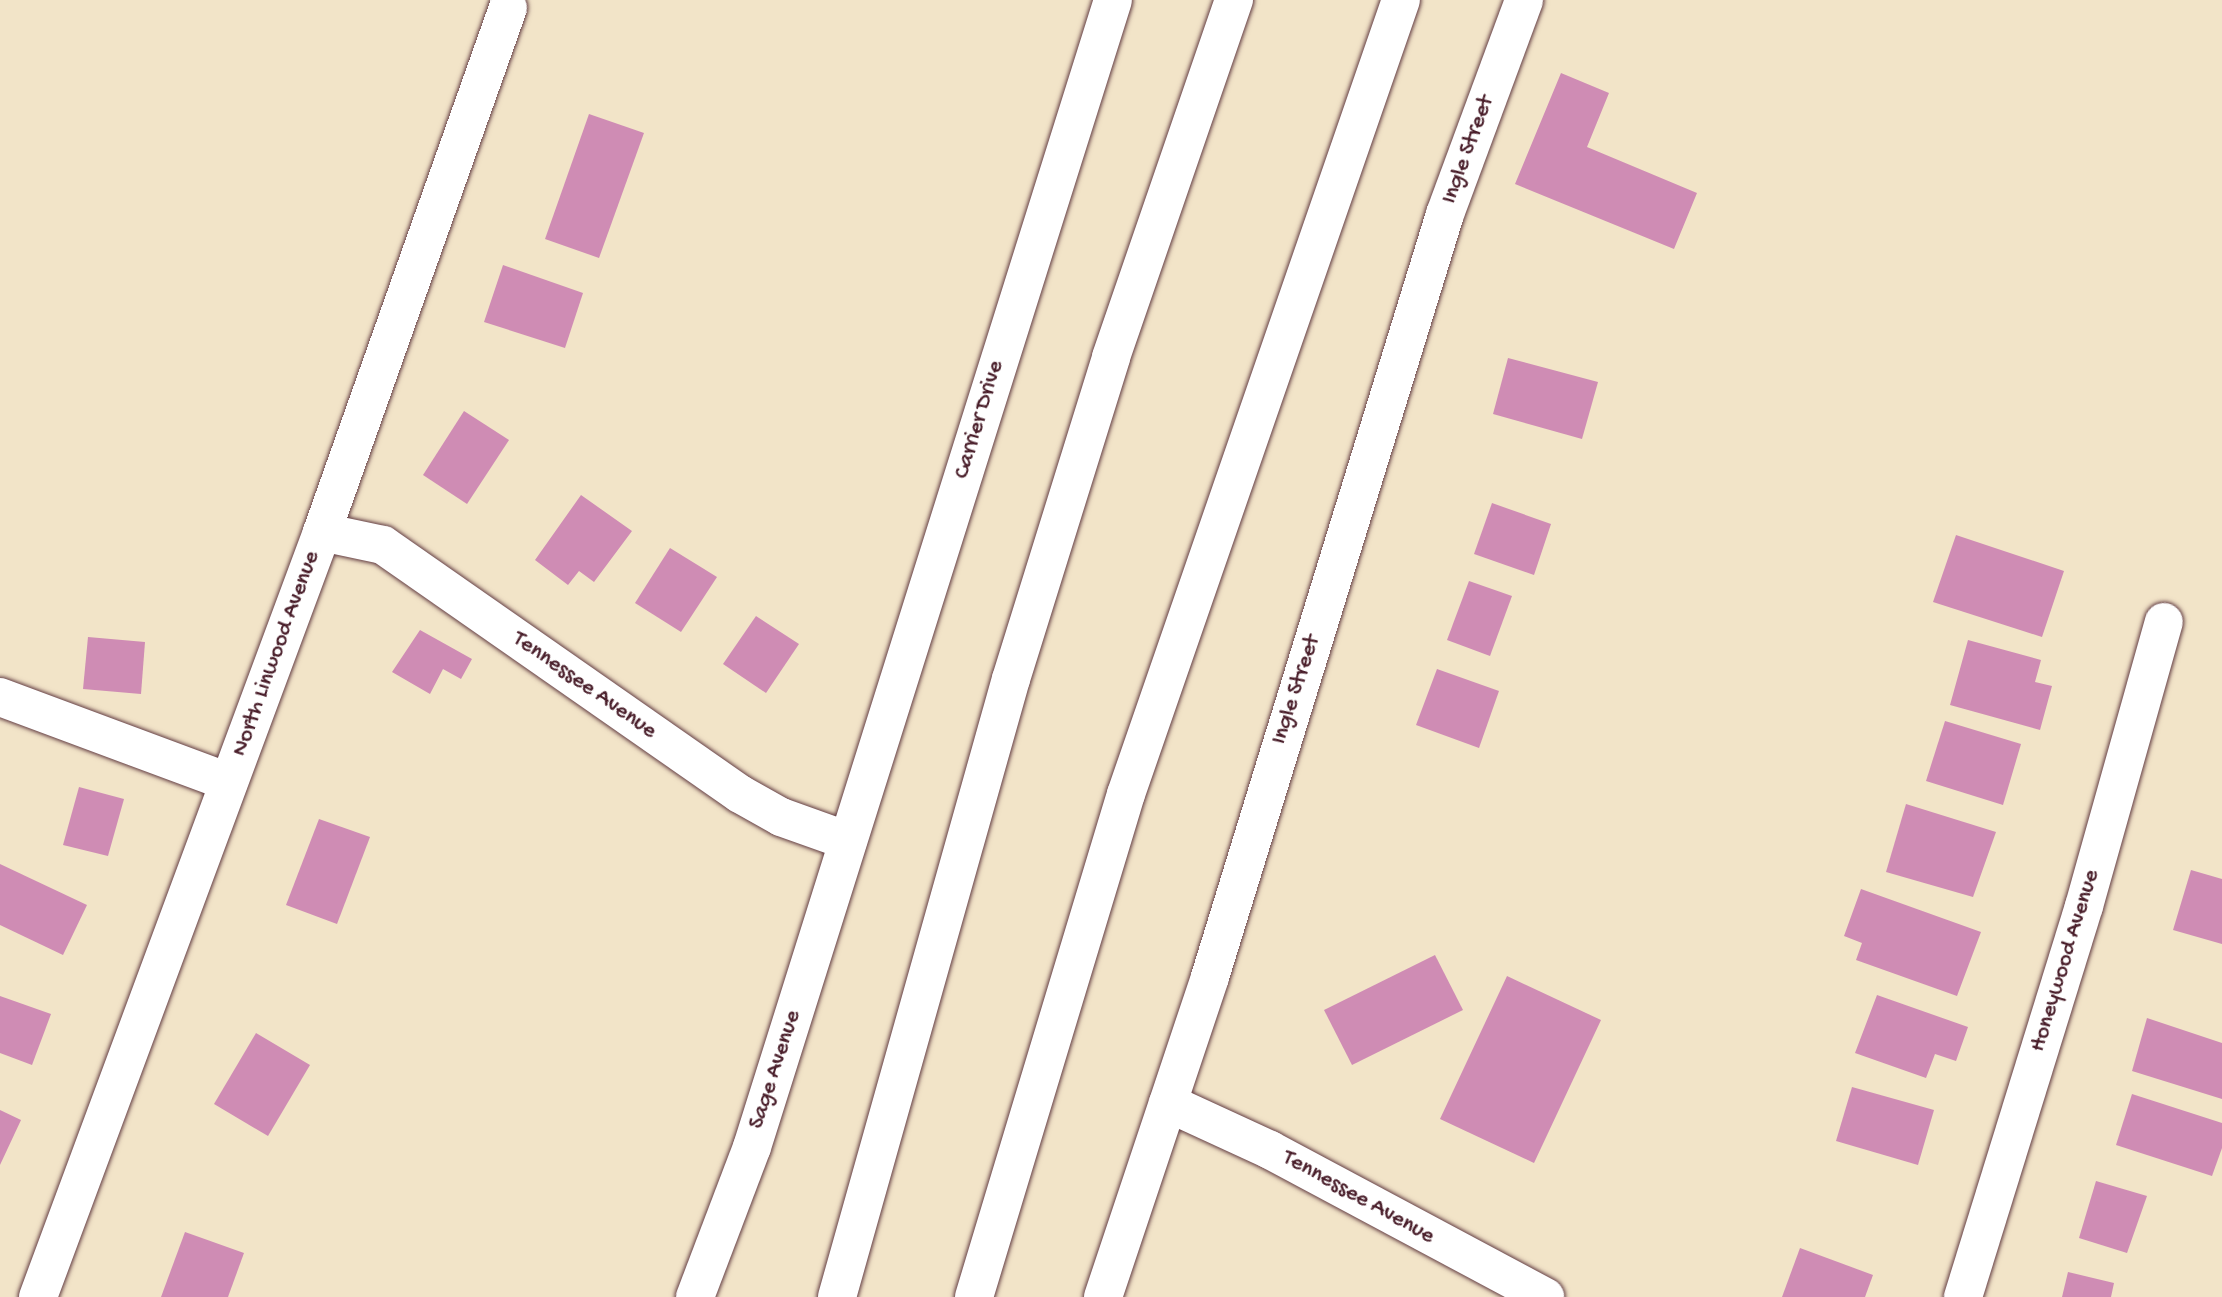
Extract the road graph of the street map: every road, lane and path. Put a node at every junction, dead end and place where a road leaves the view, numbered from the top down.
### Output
1 (1113, 0) edge
2 (1234, 0) edge
3 (1401, 0) edge
4 (1524, 0) edge
5 (508, 8) dead end
6 (322, 532) junction
7 (2164, 622) dead end
8 (0, 697) edge
9 (229, 782) junction
10 (848, 841) junction
11 (1168, 1103) junction
12 (38, 1297) edge
13 (695, 1297) edge
14 (837, 1297) edge
15 (974, 1297) edge
16 (1104, 1297) edge
17 (1545, 1297) edge
18 (1963, 1297) edge

1 - 10 main road, Carrier Drive
2 - 14 main road
3 - 15 main road
4 - 11 main road, Ingle Street
5 - 6 main road, North Linwood Avenue
6 - 9 main road, North Linwood Avenue
6 - 10 main road, Tennessee Avenue
7 - 18 main road, Honeywood Avenue
8 - 9 main road
9 - 12 main road, North Linwood Avenue
10 - 13 main road, Sage Avenue
11 - 16 main road, Ingle Street
11 - 17 main road, Tennessee Avenue

